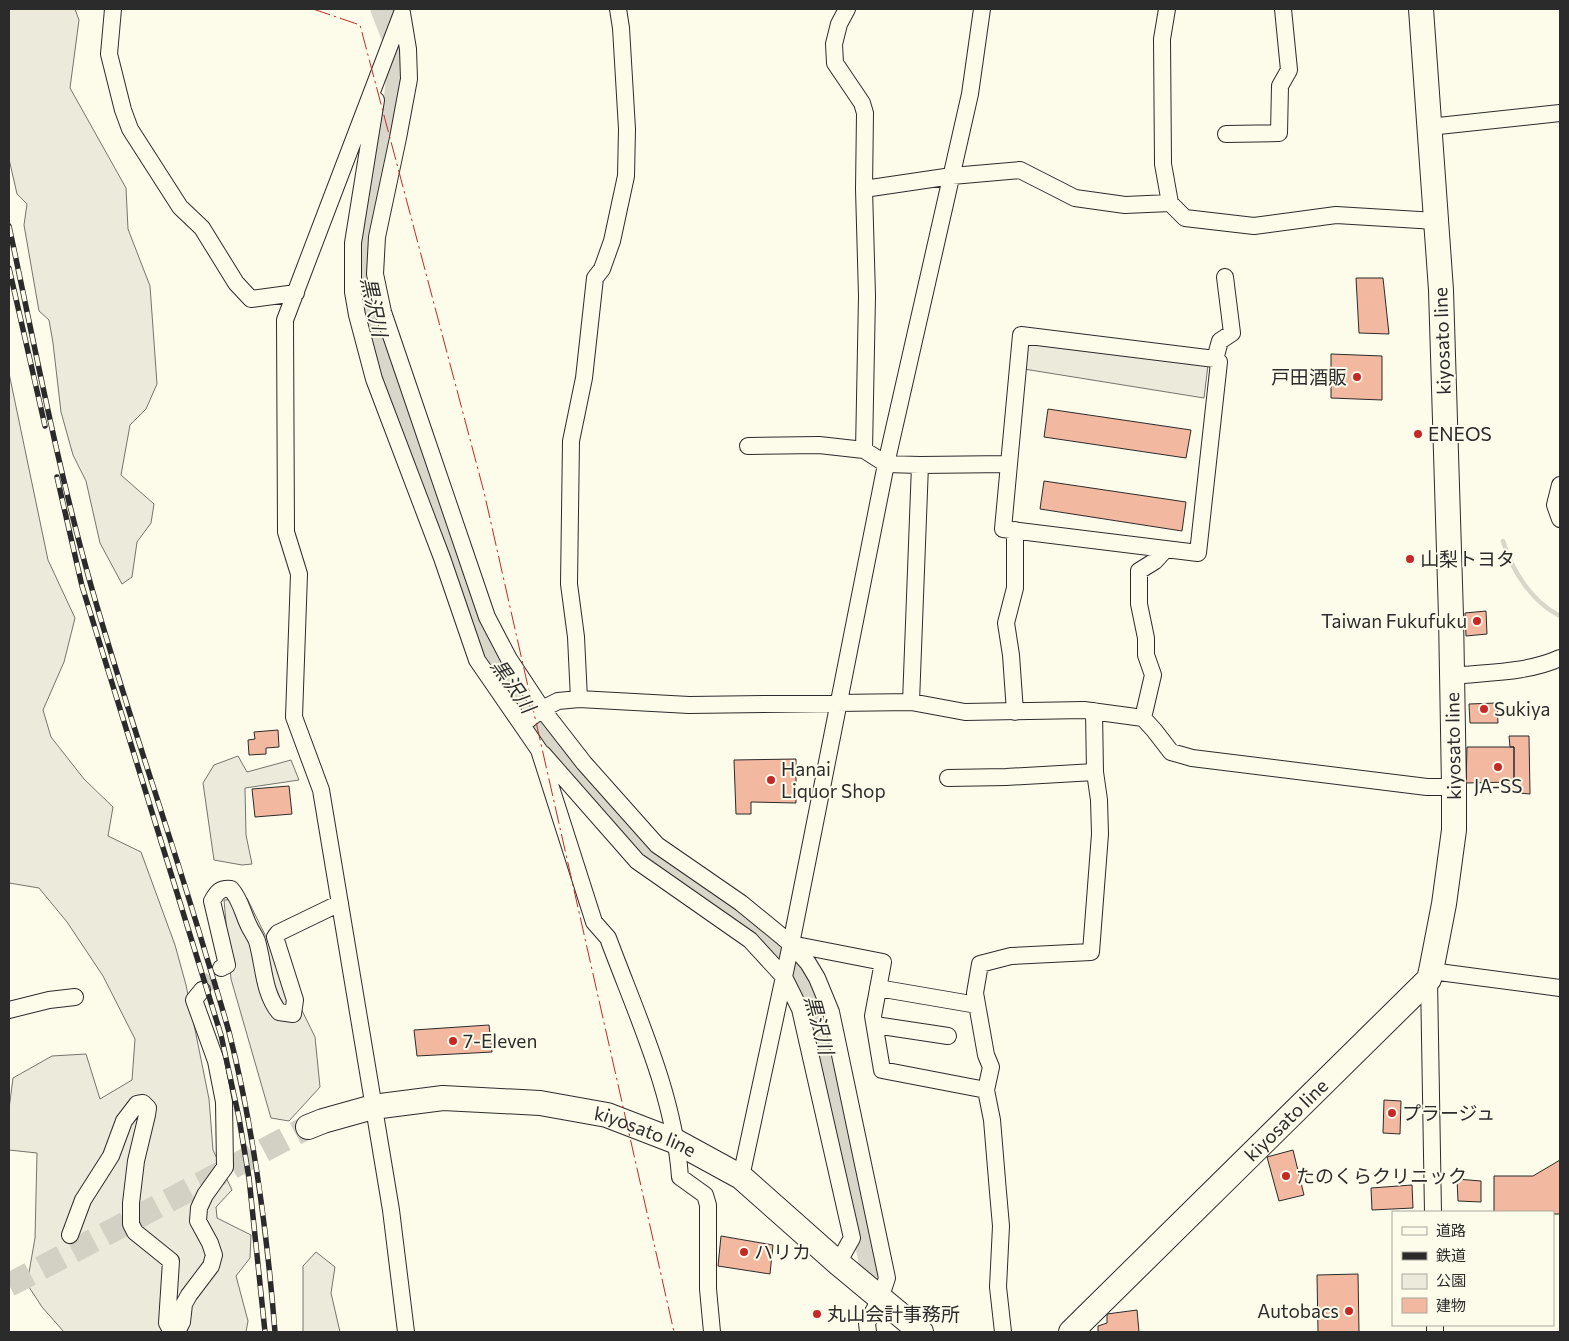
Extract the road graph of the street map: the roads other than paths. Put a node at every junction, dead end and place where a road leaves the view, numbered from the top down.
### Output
1 (113, 9) edge
2 (618, 9) edge
3 (847, 9) edge
4 (982, 9) edge
5 (1166, 9) edge
6 (1283, 9) edge
7 (1421, 9) edge
8 (402, 14) edge
9 (376, 82) junction
10 (1560, 113) edge
11 (1429, 127) junction
12 (1226, 134) dead end
13 (952, 176) junction
14 (864, 189) junction
15 (1170, 203) junction
16 (1436, 221) junction
17 (1225, 277) dead end
18 (296, 293) junction
19 (1214, 359) junction
20 (748, 446) dead end
21 (864, 450) junction
22 (886, 464) junction
23 (1009, 464) junction
24 (920, 465) junction
25 (1560, 485) edge
26 (1560, 518) edge
27 (1015, 530) junction
28 (1165, 550) junction
29 (454, 554) junction
30 (1560, 658) edge
31 (1452, 676) junction
32 (579, 699) junction
33 (839, 702) junction
34 (911, 702) junction
35 (1094, 711) junction
36 (1015, 712) junction
37 (532, 717) junction
38 (1142, 718) junction
39 (539, 750) junction
40 (1095, 772) junction
41 (948, 778) dead end
42 (1454, 787) junction
43 (620, 803) junction
44 (601, 820) junction
45 (695, 886) junction
46 (340, 903) junction
47 (791, 944) junction
48 (221, 968) tunnel mouth
49 (1430, 975) junction
50 (784, 977) junction
51 (878, 988) junction
52 (1560, 988) edge
53 (202, 990) tunnel mouth
54 (75, 997) dead end
55 (977, 1006) junction
56 (9, 1010) edge
57 (875, 1025) junction
58 (948, 1036) dead end
59 (986, 1090) junction
60 (373, 1107) junction
61 (838, 1116) junction
62 (308, 1127) tunnel mouth
63 (677, 1142) junction
64 (741, 1177) junction
65 (1433, 1211) edge
66 (70, 1234) dead end
67 (838, 1263) junction
68 (880, 1299) junction
69 (900, 1324) edge
70 (406, 1332) edge
71 (712, 1332) edge
72 (868, 1332) edge
73 (921, 1332) edge
74 (1003, 1332) edge
75 (1071, 1332) edge

1 - 18 street
2 - 32 street
3 - 14 street
4 - 13 street
5 - 15 street
6 - 12 street
7 - 11 highway, kiyosato line
8 - 9 street
8 - 29 street
9 - 18 street
9 - 29 street
10 - 11 street
11 - 16 highway, kiyosato line
13 - 14 street
13 - 15 street
13 - 22 street
14 - 21 street
15 - 16 street
16 - 31 highway, kiyosato line
17 - 19 street
18 - 46 street
19 - 23 street
19 - 28 street
20 - 21 street
21 - 22 street
22 - 24 street
22 - 33 street
23 - 24 street
23 - 27 street
24 - 34 street
25 - 26 street
27 - 28 street
27 - 36 street
28 - 38 street
29 - 37 street
29 - 37 street
30 - 31 street
31 - 42 highway, kiyosato line
32 - 33 street
32 - 37 street
33 - 34 street
33 - 47 street
34 - 36 street
35 - 36 street
35 - 38 street
35 - 40 street
37 - 39 street
37 - 43 street
38 - 42 street
39 - 44 street
39 - 63 street
40 - 41 street
40 - 55 street
42 - 49 highway, kiyosato line
43 - 44 street
43 - 45 street
44 - 45 street
45 - 47 street
45 - 50 street
46 - 48 street
46 - 60 street
47 - 50 street
47 - 51 street
47 - 61 street
49 - 52 street
49 - 65 street
49 - 75 highway, kiyosato line
50 - 61 street
50 - 64 street
51 - 55 street
51 - 57 street
53 - 66 street
54 - 56 street
55 - 59 street
57 - 58 street
57 - 59 street
59 - 74 street
60 - 62 highway, kiyosato line
60 - 63 highway, kiyosato line
60 - 70 street
61 - 67 street
61 - 68 street
63 - 64 highway, kiyosato line
63 - 71 street
64 - 67 highway, kiyosato line
67 - 68 highway, kiyosato line
68 - 69 highway, kiyosato line
68 - 72 street
69 - 73 highway, kiyosato line

